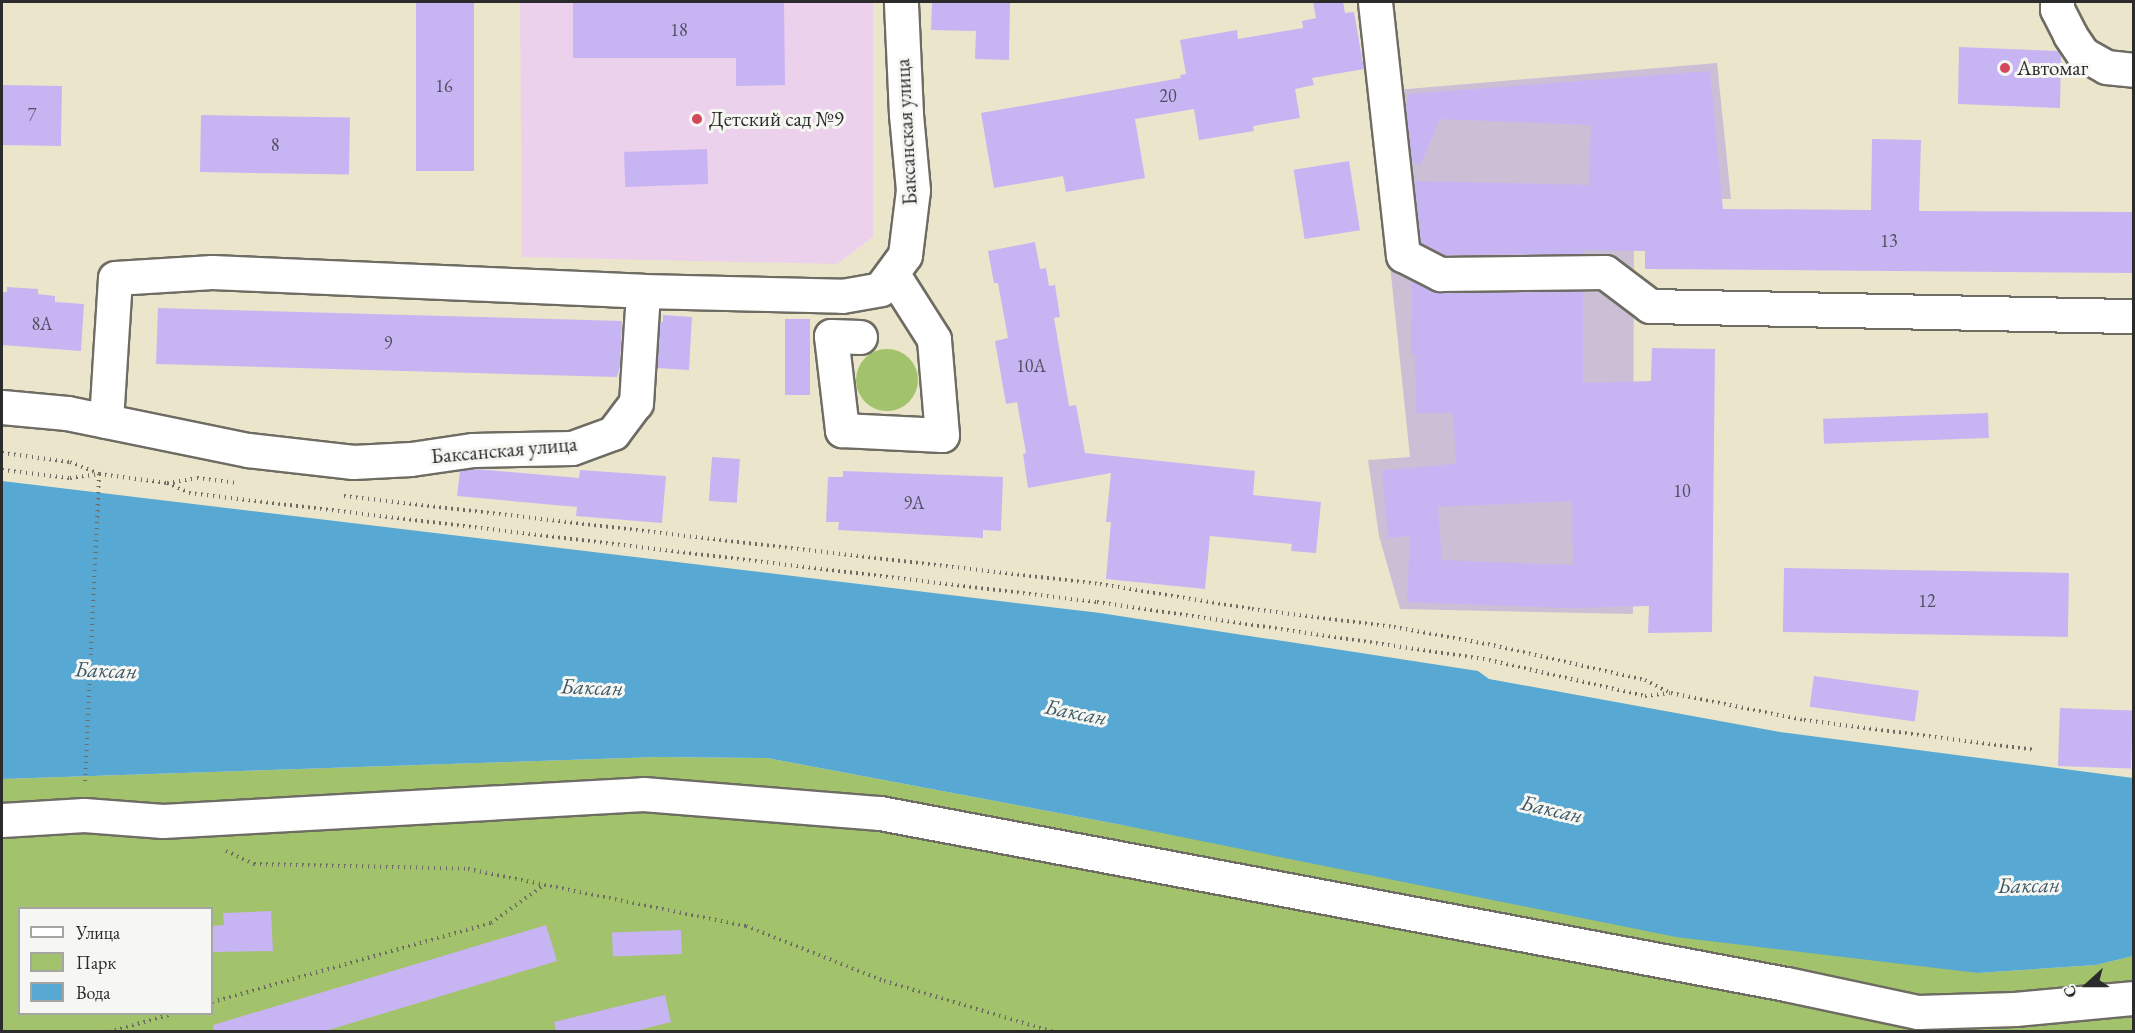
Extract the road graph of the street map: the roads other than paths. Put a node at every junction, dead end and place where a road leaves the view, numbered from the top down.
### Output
1 (901, 2) edge
2 (1375, 2) edge
3 (2057, 2) edge
4 (2133, 70) edge
5 (892, 273) junction
6 (643, 291) junction
7 (2133, 316) edge
8 (860, 337) dead end
9 (2, 407) edge
10 (106, 421) junction
11 (2, 820) edge
12 (2133, 998) edge

1 - 5 street, Баксанская улица
2 - 7 street
3 - 4 street
5 - 6 street, Баксанская улица
5 - 8 street
6 - 10 street, Баксанская улица
6 - 10 street
9 - 10 street, Баксанская улица
11 - 12 street

